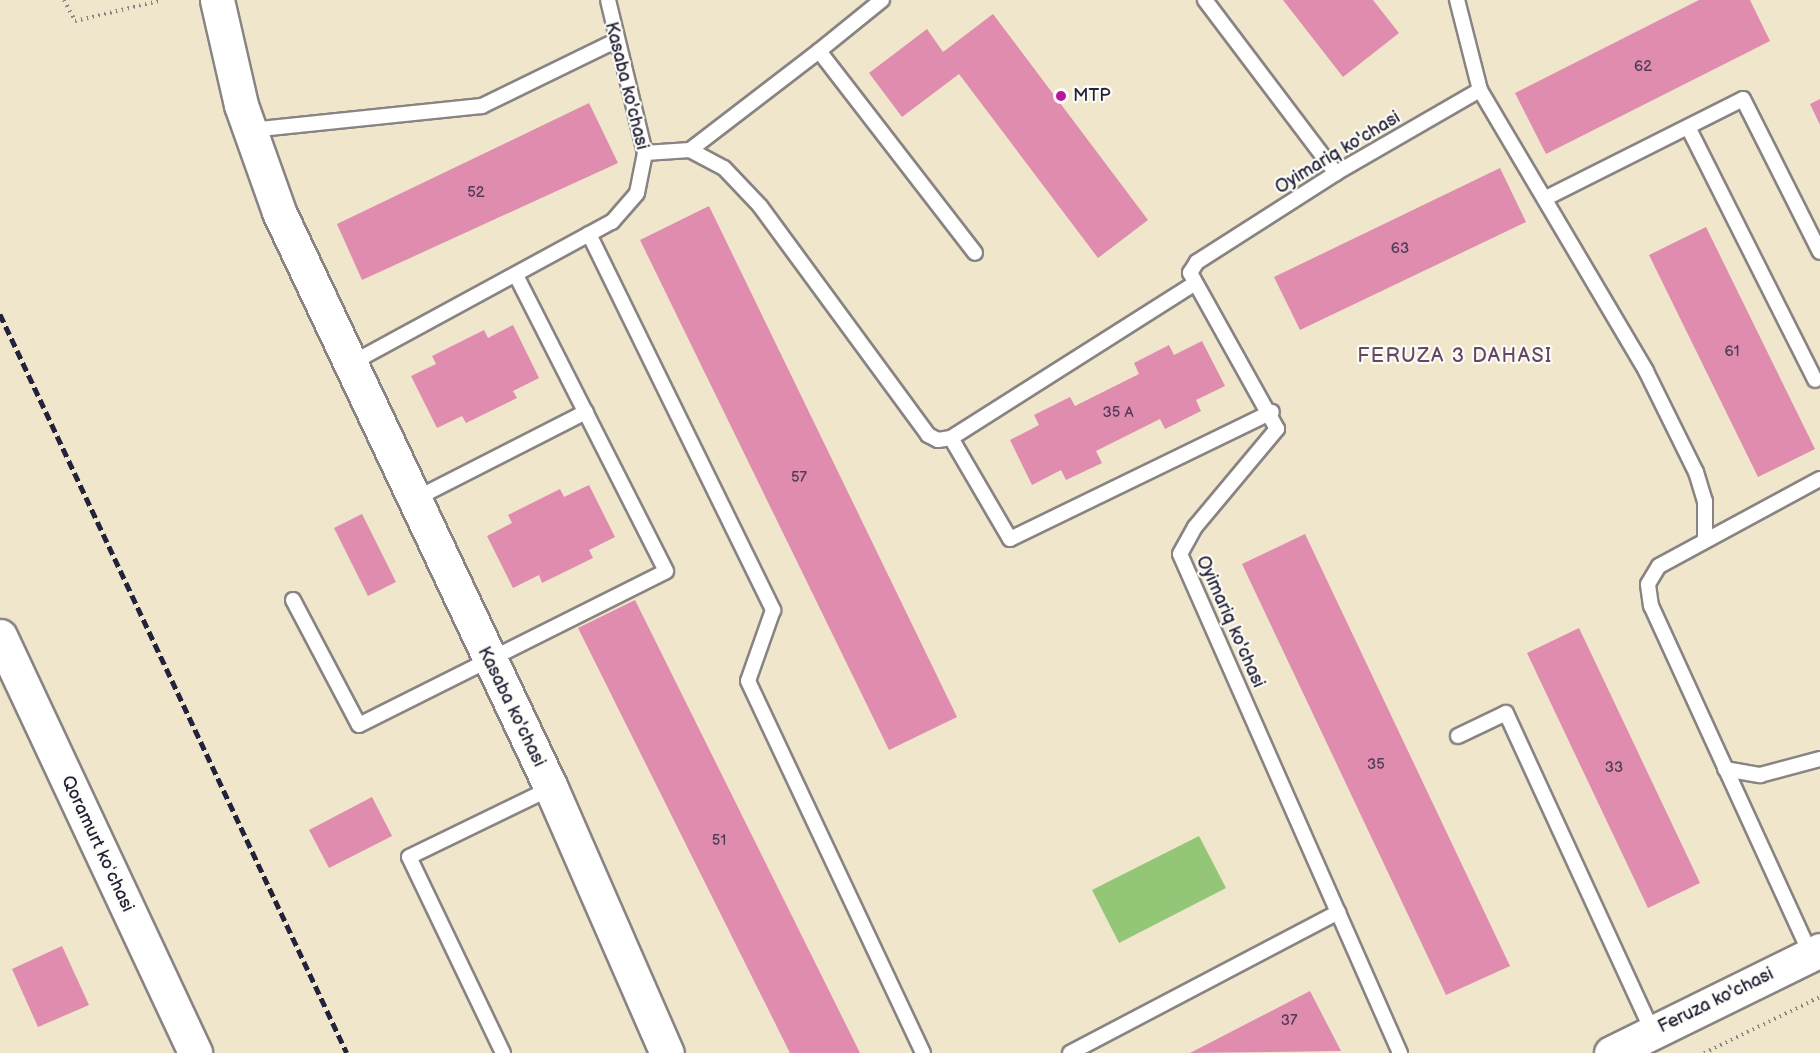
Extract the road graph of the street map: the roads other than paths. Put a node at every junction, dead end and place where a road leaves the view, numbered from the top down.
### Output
1 (217, 0) edge
2 (608, 0) edge
3 (882, 0) edge
4 (1205, 0) edge
5 (1457, 0) edge
6 (615, 41) junction
7 (819, 51) junction
8 (1480, 90) junction
9 (1688, 127) junction
10 (249, 131) junction
11 (690, 150) junction
12 (645, 153) junction
13 (1336, 173) junction
14 (1546, 198) junction
15 (589, 234) junction
16 (1820, 252) edge
17 (975, 253) dead end
18 (516, 274) junction
19 (1192, 285) junction
20 (348, 365) junction
21 (1818, 383) edge
22 (586, 412) junction
23 (1272, 412) junction
24 (951, 438) junction
25 (1820, 479) edge
26 (411, 501) junction
27 (1705, 539) junction
28 (293, 600) dead end
29 (0, 636) edge
30 (486, 659) junction
31 (0, 673) edge
32 (1458, 736) dead end
33 (1820, 759) edge
34 (1725, 770) junction
35 (551, 788) junction
36 (1338, 912) junction
37 (1815, 952) edge
38 (1653, 1032) junction
39 (178, 1053) edge
40 (195, 1053) edge
41 (503, 1053) edge
42 (667, 1053) edge
43 (923, 1053) edge
44 (1070, 1053) edge
45 (1400, 1053) edge
46 (1611, 1053) edge

1 - 10 street, Kasaba ko'chasi
2 - 6 lane, Kasaba ko'chasi
3 - 7 lane
4 - 13 lane
5 - 8 lane
6 - 10 lane
6 - 12 lane, Kasaba ko'chasi
7 - 11 lane
7 - 17 lane
8 - 13 lane, Oyimariq ko'chasi
8 - 14 lane
9 - 14 lane
9 - 16 lane
9 - 21 lane
10 - 20 street, Kasaba ko'chasi
11 - 12 lane
11 - 24 lane
12 - 15 lane, Kasaba ko'chasi
13 - 19 lane, Oyimariq ko'chasi
14 - 27 lane
15 - 18 lane, Kasaba ko'chasi
15 - 43 lane
18 - 20 lane, Kasaba ko'chasi
18 - 22 lane
19 - 23 lane
19 - 24 lane
20 - 26 street, Kasaba ko'chasi
22 - 26 lane
22 - 30 lane
23 - 24 lane
23 - 36 lane, Oyimariq ko'chasi
25 - 27 lane
26 - 30 street, Kasaba ko'chasi
27 - 34 lane
28 - 30 lane
29 - 40 street, Qoramurt koʻchasi
30 - 35 street, Kasaba ko'chasi
31 - 39 street, Qoramurt koʻchasi
32 - 38 lane
33 - 34 lane
34 - 37 lane
35 - 41 lane
35 - 42 street, Kasaba ko'chasi
36 - 44 lane
36 - 45 lane, Oyimariq ko'chasi
37 - 38 street, Feruza ko'chasi
38 - 46 street, Feruza ko'chasi

